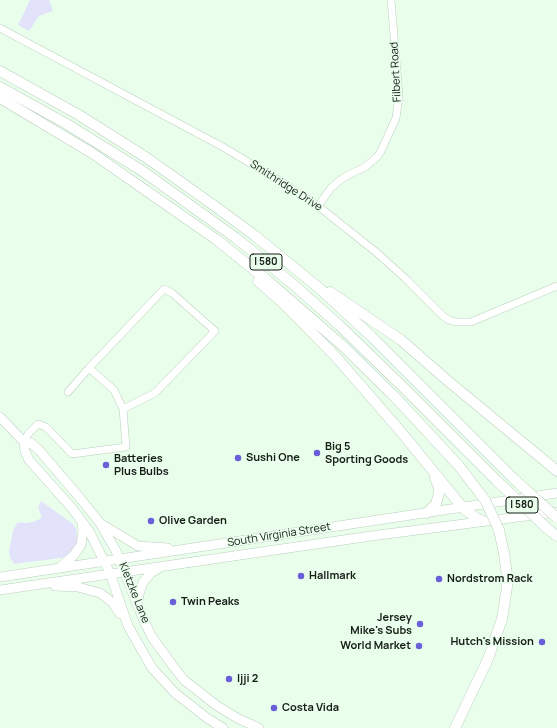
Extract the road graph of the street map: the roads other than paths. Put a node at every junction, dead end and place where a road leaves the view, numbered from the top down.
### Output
1 (391, 0) edge
2 (0, 28) edge
3 (0, 71) edge
4 (0, 87) edge
5 (0, 98) edge
6 (318, 206) junction
7 (171, 208) junction
8 (292, 266) junction
9 (557, 286) edge
10 (89, 368) junction
11 (68, 392) dead end
12 (123, 409) junction
13 (0, 417) edge
14 (24, 442) junction
15 (426, 462) junction
16 (557, 471) edge
17 (557, 493) edge
18 (463, 508) junction
19 (557, 512) edge
20 (427, 513) junction
21 (557, 518) edge
22 (82, 521) junction
23 (484, 522) junction
24 (100, 524) junction
25 (324, 529) junction
26 (557, 536) edge
27 (326, 542) junction
28 (189, 549) junction
29 (120, 560) junction
30 (105, 562) junction
31 (161, 566) junction
32 (58, 568) junction
33 (125, 571) junction
34 (110, 573) junction
35 (0, 577) edge
36 (32, 585) junction
37 (0, 590) edge
38 (138, 606) junction
39 (128, 626) junction
40 (223, 728) edge
41 (259, 728) edge
42 (455, 728) edge

1 - 6 street, Filbert Road
2 - 6 street, Smithridge Drive
3 - 8 highway, I 580
4 - 26 highway, I 580, bridge
5 - 7 highway
6 - 9 street, Smithridge Drive
7 - 15 highway
7 - 42 highway, bridge
8 - 16 highway
8 - 21 highway, I 580, bridge
10 - 11 street
10 - 12 street
10 - 12 street
12 - 14 street
13 - 14 main road, Kietzke Lane
14 - 22 main road, Kietzke Lane
14 - 24 main road, Kietzke Lane
15 - 18 highway
15 - 20 highway
17 - 18 main road, South Virginia Street
18 - 20 main road, South Virginia Street
18 - 23 highway
19 - 23 main road, South Virginia Street
20 - 25 main road, South Virginia Street
22 - 30 main road, Kietzke Lane
22 - 32 main road
23 - 27 main road, South Virginia Street
24 - 28 main road
24 - 29 main road, Kietzke Lane
25 - 27 main road
25 - 28 main road, South Virginia Street
27 - 31 main road, South Virginia Street
28 - 29 main road, South Virginia Street
29 - 30 main road, South Virginia Street
29 - 33 main road, Kietzke Lane
30 - 32 main road, South Virginia Street
30 - 34 main road, Kietzke Lane
31 - 33 main road, South Virginia Street
31 - 38 main road
32 - 35 main road, South Virginia Street
33 - 34 main road, South Virginia Street
33 - 38 main road, Kietzke Lane
34 - 36 main road, South Virginia Street
34 - 39 main road, Kietzke Lane
36 - 37 main road, South Virginia Street
36 - 39 main road
38 - 41 main road, Kietzke Lane
39 - 40 main road, Kietzke Lane

